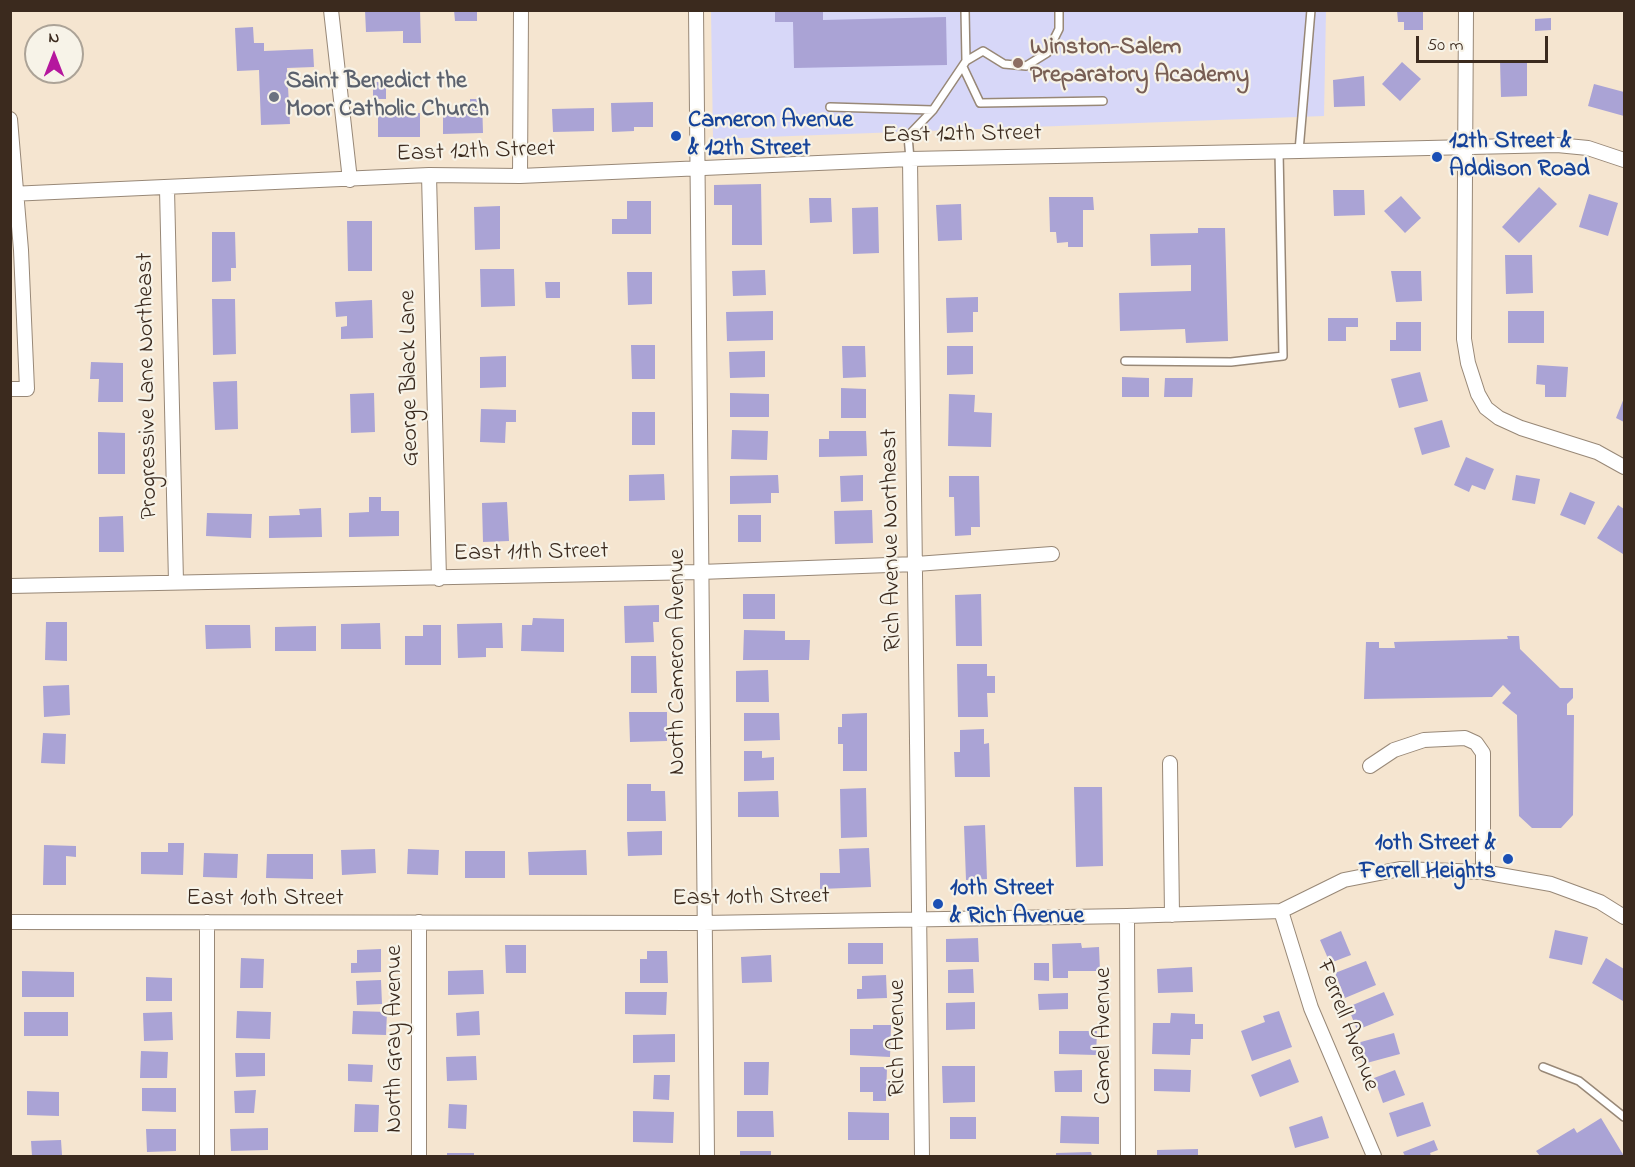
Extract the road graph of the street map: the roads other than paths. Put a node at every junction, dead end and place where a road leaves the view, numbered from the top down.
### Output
1 (331, 10) edge
2 (521, 10) edge
3 (696, 10) edge
4 (965, 10) edge
5 (1059, 10) edge
6 (1311, 10) edge
7 (1466, 10) edge
8 (965, 64) junction
9 (1103, 101) dead end
10 (830, 107) dead end
11 (933, 110) junction
12 (10, 119) edge
13 (1464, 147) junction
14 (1279, 151) junction
15 (1299, 151) junction
16 (910, 159) junction
17 (1624, 160) edge
18 (699, 166) junction
19 (429, 175) junction
20 (520, 176) junction
21 (350, 180) junction
22 (166, 189) junction
23 (14, 194) edge
24 (1125, 361) dead end
25 (10, 389) edge
26 (1624, 467) edge
27 (1052, 554) dead end
28 (916, 564) junction
29 (700, 572) junction
30 (439, 579) junction
31 (176, 582) junction
32 (10, 586) edge
33 (1170, 764) dead end
34 (1370, 766) dead end
35 (1483, 872) junction
36 (1281, 911) junction
37 (1172, 915) junction
38 (1620, 915) edge
39 (1127, 916) junction
40 (921, 920) junction
41 (10, 922) edge
42 (207, 922) junction
43 (419, 922) junction
44 (703, 923) junction
45 (1543, 1067) dead end
46 (1624, 1117) edge
47 (207, 1156) edge
48 (419, 1156) edge
49 (707, 1156) edge
50 (922, 1156) edge
51 (1128, 1156) edge
52 (1374, 1156) edge

1 - 21 street
2 - 20 street
3 - 18 street, North Cameron Avenue
4 - 8 lane
5 - 8 lane
6 - 15 lane
7 - 13 street
8 - 9 lane
8 - 11 lane
10 - 11 lane
11 - 16 lane
12 - 23 street
13 - 15 street, East 12th Street
13 - 17 street, East 12th Street
13 - 26 street
14 - 15 street, East 12th Street
14 - 16 street, East 12th Street
14 - 24 lane
16 - 18 street, East 12th Street
16 - 28 street, Rich Avenue Northeast
18 - 20 street, East 12th Street
18 - 29 street, North Cameron Avenue
19 - 20 street, East 12th Street
19 - 21 street, East 12th Street
19 - 30 street, George Black Lane
21 - 22 street, East 12th Street
22 - 23 street, East 12th Street
22 - 31 street, Progressive Lane Northeast
23 - 25 street
27 - 28 street, East 11th Street
28 - 29 street, East 11th Street
28 - 40 street, Rich Avenue Northeast
29 - 30 street, East 11th Street
29 - 44 street, North Cameron Avenue
30 - 31 street, East 11th Street
31 - 32 street, East 11th Street
33 - 37 street
34 - 35 street
35 - 36 street, East 10th Street
35 - 38 street, East 10th Street
36 - 37 street, East 10th Street
36 - 52 street, Ferrell Avenue
37 - 39 street, East 10th Street
39 - 40 street, East 10th Street
39 - 51 street, Camel Avenue
40 - 44 street, East 10th Street
40 - 50 street, Rich Avenue
41 - 42 street, East 10th Street
42 - 43 street, East 10th Street
42 - 47 street
43 - 44 street, East 10th Street
43 - 48 street, North Gray Avenue
44 - 49 street, North Cameron Avenue
45 - 46 lane

